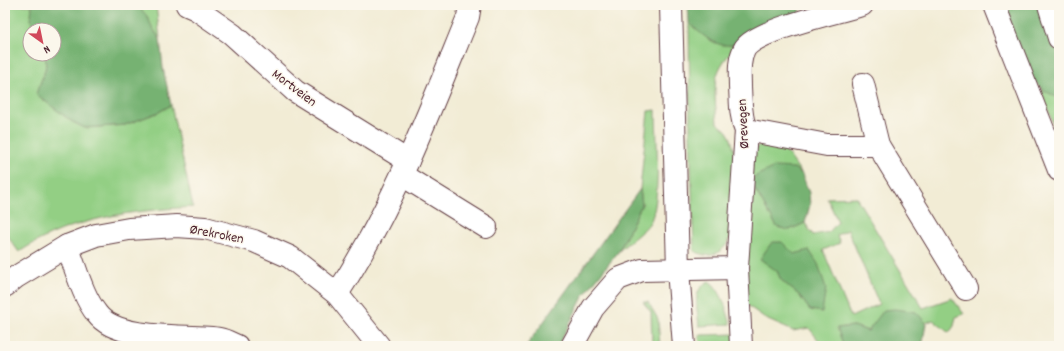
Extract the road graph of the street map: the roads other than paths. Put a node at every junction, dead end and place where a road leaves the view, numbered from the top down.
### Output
1 (187, 5) edge
2 (470, 5) edge
3 (671, 5) edge
4 (862, 5) edge
5 (994, 5) edge
6 (1049, 5) edge
7 (1059, 38) edge
8 (863, 84) dead end
9 (746, 130) junction
10 (878, 145) junction
11 (405, 168) junction
12 (1059, 170) edge
13 (486, 227) dead end
14 (67, 246) junction
15 (737, 268) junction
16 (678, 270) junction
17 (5, 286) edge
18 (966, 289) dead end
19 (337, 294) junction
20 (237, 346) edge
21 (379, 346) edge
22 (572, 346) edge
23 (684, 346) edge
24 (741, 346) edge

1 - 11 street, Mortveien
2 - 11 street
3 - 16 street
4 - 9 street, Ørevegen
5 - 12 street
6 - 7 street
8 - 10 street
9 - 10 street
9 - 15 street, Ørevegen
10 - 18 street
11 - 13 street, Mortveien
11 - 19 street
14 - 17 street, Ørekroken
14 - 19 street, Ørekroken
14 - 20 street
15 - 16 street
15 - 24 street, Ørevegen
16 - 22 street
16 - 23 street
19 - 21 street, Ørekroken

